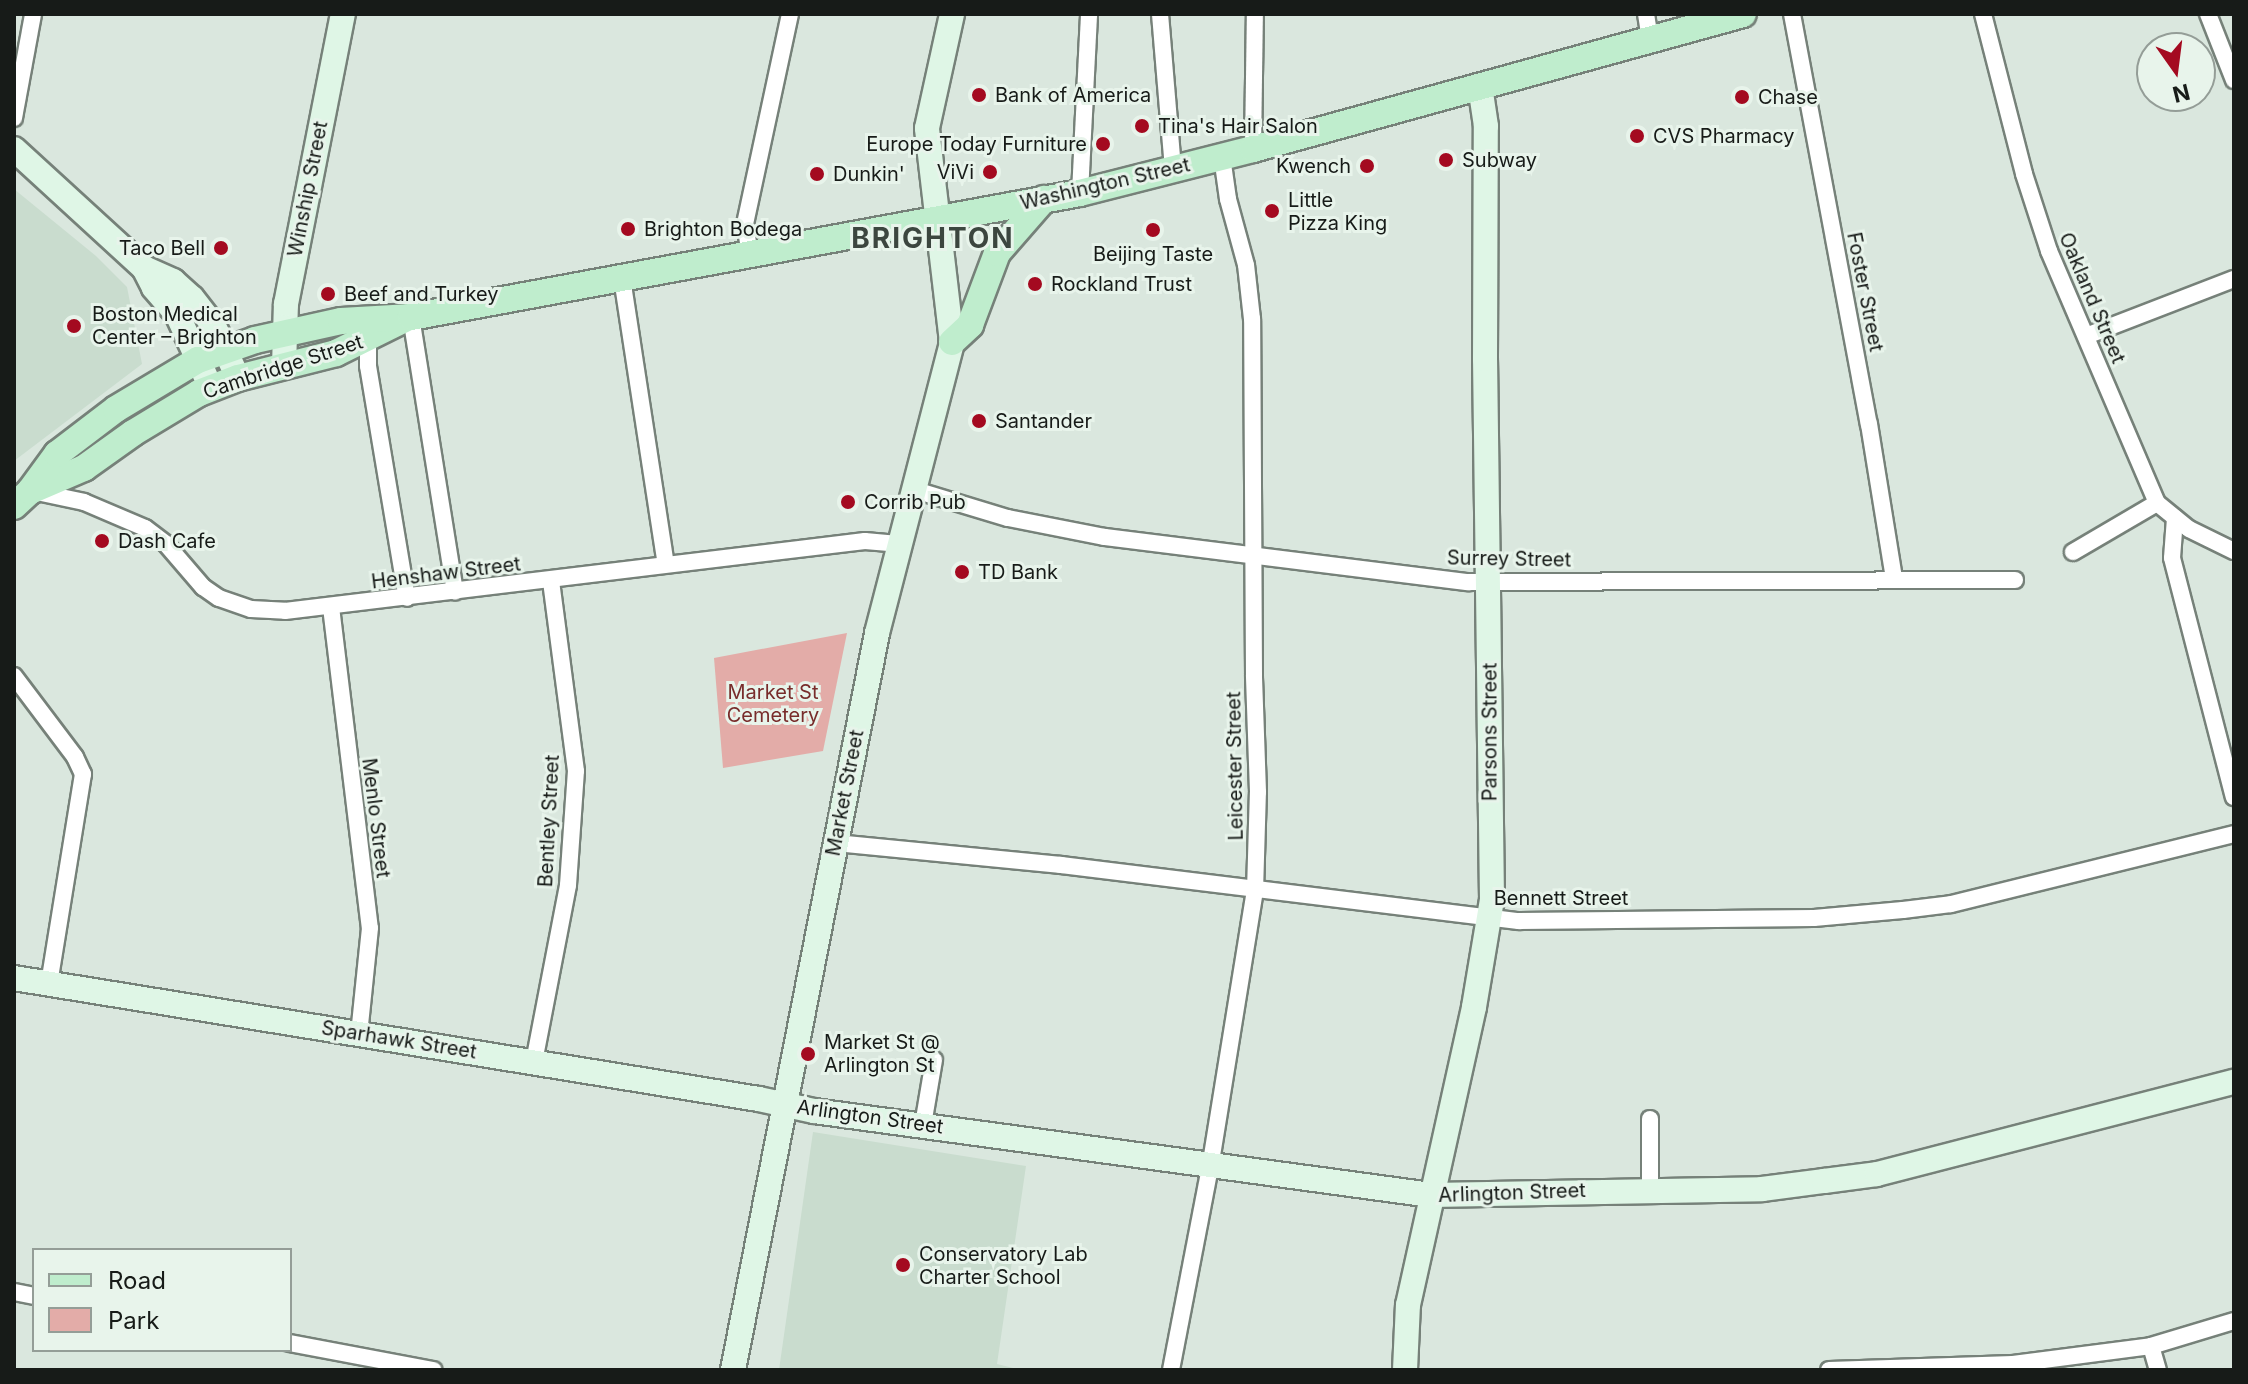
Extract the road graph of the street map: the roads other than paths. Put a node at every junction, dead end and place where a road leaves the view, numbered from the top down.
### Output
1 (33, 14) edge
2 (343, 14) edge
3 (790, 14) edge
4 (952, 14) edge
5 (1089, 14) edge
6 (1160, 14) edge
7 (1255, 14) edge
8 (1646, 14) edge
9 (1743, 14) edge
10 (1792, 14) edge
11 (1983, 14) edge
12 (2208, 14) edge
13 (1650, 40) junction
14 (2234, 80) edge
15 (1480, 86) junction
16 (14, 118) edge
17 (14, 149) edge
18 (1253, 149) junction
19 (1222, 157) junction
20 (1173, 170) junction
21 (1080, 193) junction
22 (1044, 199) junction
23 (939, 219) junction
24 (750, 255) junction
25 (144, 268) junction
26 (622, 278) junction
27 (2234, 279) edge
28 (411, 317) junction
29 (368, 328) junction
30 (285, 332) junction
31 (2086, 336) junction
32 (952, 342) junction
33 (226, 349) junction
34 (198, 360) junction
35 (284, 366) junction
36 (238, 378) junction
37 (211, 388) junction
38 (915, 490) junction
39 (22, 498) edge
40 (2157, 503) junction
41 (2175, 518) junction
42 (901, 544) junction
43 (2234, 551) edge
44 (2073, 552) dead end
45 (1253, 557) junction
46 (666, 564) junction
47 (1894, 578) junction
48 (551, 580) junction
49 (2015, 580) dead end
50 (1489, 581) junction
51 (455, 592) junction
52 (407, 598) junction
53 (331, 607) junction
54 (14, 676) edge
55 (2234, 797) edge
56 (2234, 834) edge
57 (836, 843) junction
58 (1255, 891) junction
59 (1487, 918) junction
60 (14, 978) edge
61 (49, 983) junction
62 (359, 1034) junction
63 (934, 1060) dead end
64 (534, 1062) junction
65 (2234, 1082) edge
66 (784, 1105) junction
67 (1650, 1119) dead end
68 (923, 1125) junction
69 (1210, 1168) junction
70 (1650, 1190) junction
71 (1431, 1195) junction
72 (2234, 1321) edge
73 (292, 1343) edge
74 (2151, 1346) junction
75 (433, 1370) edge
76 (733, 1370) edge
77 (1171, 1370) edge
78 (1405, 1370) edge
79 (1829, 1370) edge
80 (2158, 1370) edge

1 - 16 street
2 - 30 street, Winship Street
3 - 24 street
4 - 23 street, Market Street
5 - 21 street
6 - 20 street
7 - 18 street
8 - 13 street
9 - 13 main road, Washington Street
10 - 47 street, Foster Street
11 - 31 street, Oakland Street
12 - 14 street
13 - 15 main road, Washington Street
15 - 18 main road, Washington Street
15 - 50 street, Parsons Street
17 - 25 street
18 - 19 main road, Washington Street
19 - 20 main road, Washington Street
19 - 45 street, Leicester Street
20 - 21 main road, Washington Street
21 - 22 main road, Washington Street
22 - 23 main road, Washington Street
22 - 32 main road
23 - 24 main road, Washington Street
23 - 32 street, Market Street
24 - 26 main road, Washington Street
25 - 33 street
25 - 34 street
26 - 28 main road, Washington Street
26 - 46 street
27 - 31 street
28 - 29 main road, Cambridge Street
28 - 51 street
29 - 30 main road, Cambridge Street
29 - 35 main road, Cambridge Street
29 - 52 street
30 - 33 main road, Cambridge Street
30 - 35 street, Winship Street
31 - 40 street, Oakland Street
32 - 38 street, Market Street
33 - 34 main road, Cambridge Street
33 - 36 street
34 - 37 street
34 - 39 main road, Cambridge Street
35 - 36 main road, Cambridge Street
36 - 37 main road, Cambridge Street
37 - 39 main road, Cambridge Street
38 - 42 street, Market Street
38 - 45 street, Surrey Street
39 - 53 street, Henshaw Street
40 - 41 street, Oakland Street
40 - 44 street
41 - 43 street, Oakland Street
41 - 55 street
42 - 46 street, Henshaw Street
42 - 57 street, Market Street
45 - 50 street, Surrey Street
45 - 58 street, Leicester Street
46 - 48 street, Henshaw Street
47 - 49 street, Surrey Street
47 - 50 street, Surrey Street
48 - 51 street, Henshaw Street
48 - 64 street, Bentley Street
50 - 59 street, Parsons Street
51 - 52 street, Henshaw Street
52 - 53 street, Henshaw Street
53 - 62 street, Menlo Street
54 - 61 street
56 - 59 street, Bennett Street
57 - 58 street, Bennett Street
57 - 66 street, Market Street
58 - 59 street, Bennett Street
58 - 69 street, Leicester Street
59 - 71 street, Parsons Street
60 - 61 street, Sparhawk Street
61 - 62 street, Sparhawk Street
62 - 64 street, Sparhawk Street
63 - 68 street
64 - 66 street, Sparhawk Street
65 - 70 street, Arlington Street
66 - 68 street, Arlington Street
66 - 76 street, Market Street
67 - 70 street
68 - 69 street, Arlington Street
69 - 71 street, Arlington Street
69 - 77 street, Leicester Street
70 - 71 street, Arlington Street
71 - 78 street, Parsons Street
72 - 74 street
73 - 75 street
74 - 79 street
74 - 80 street

